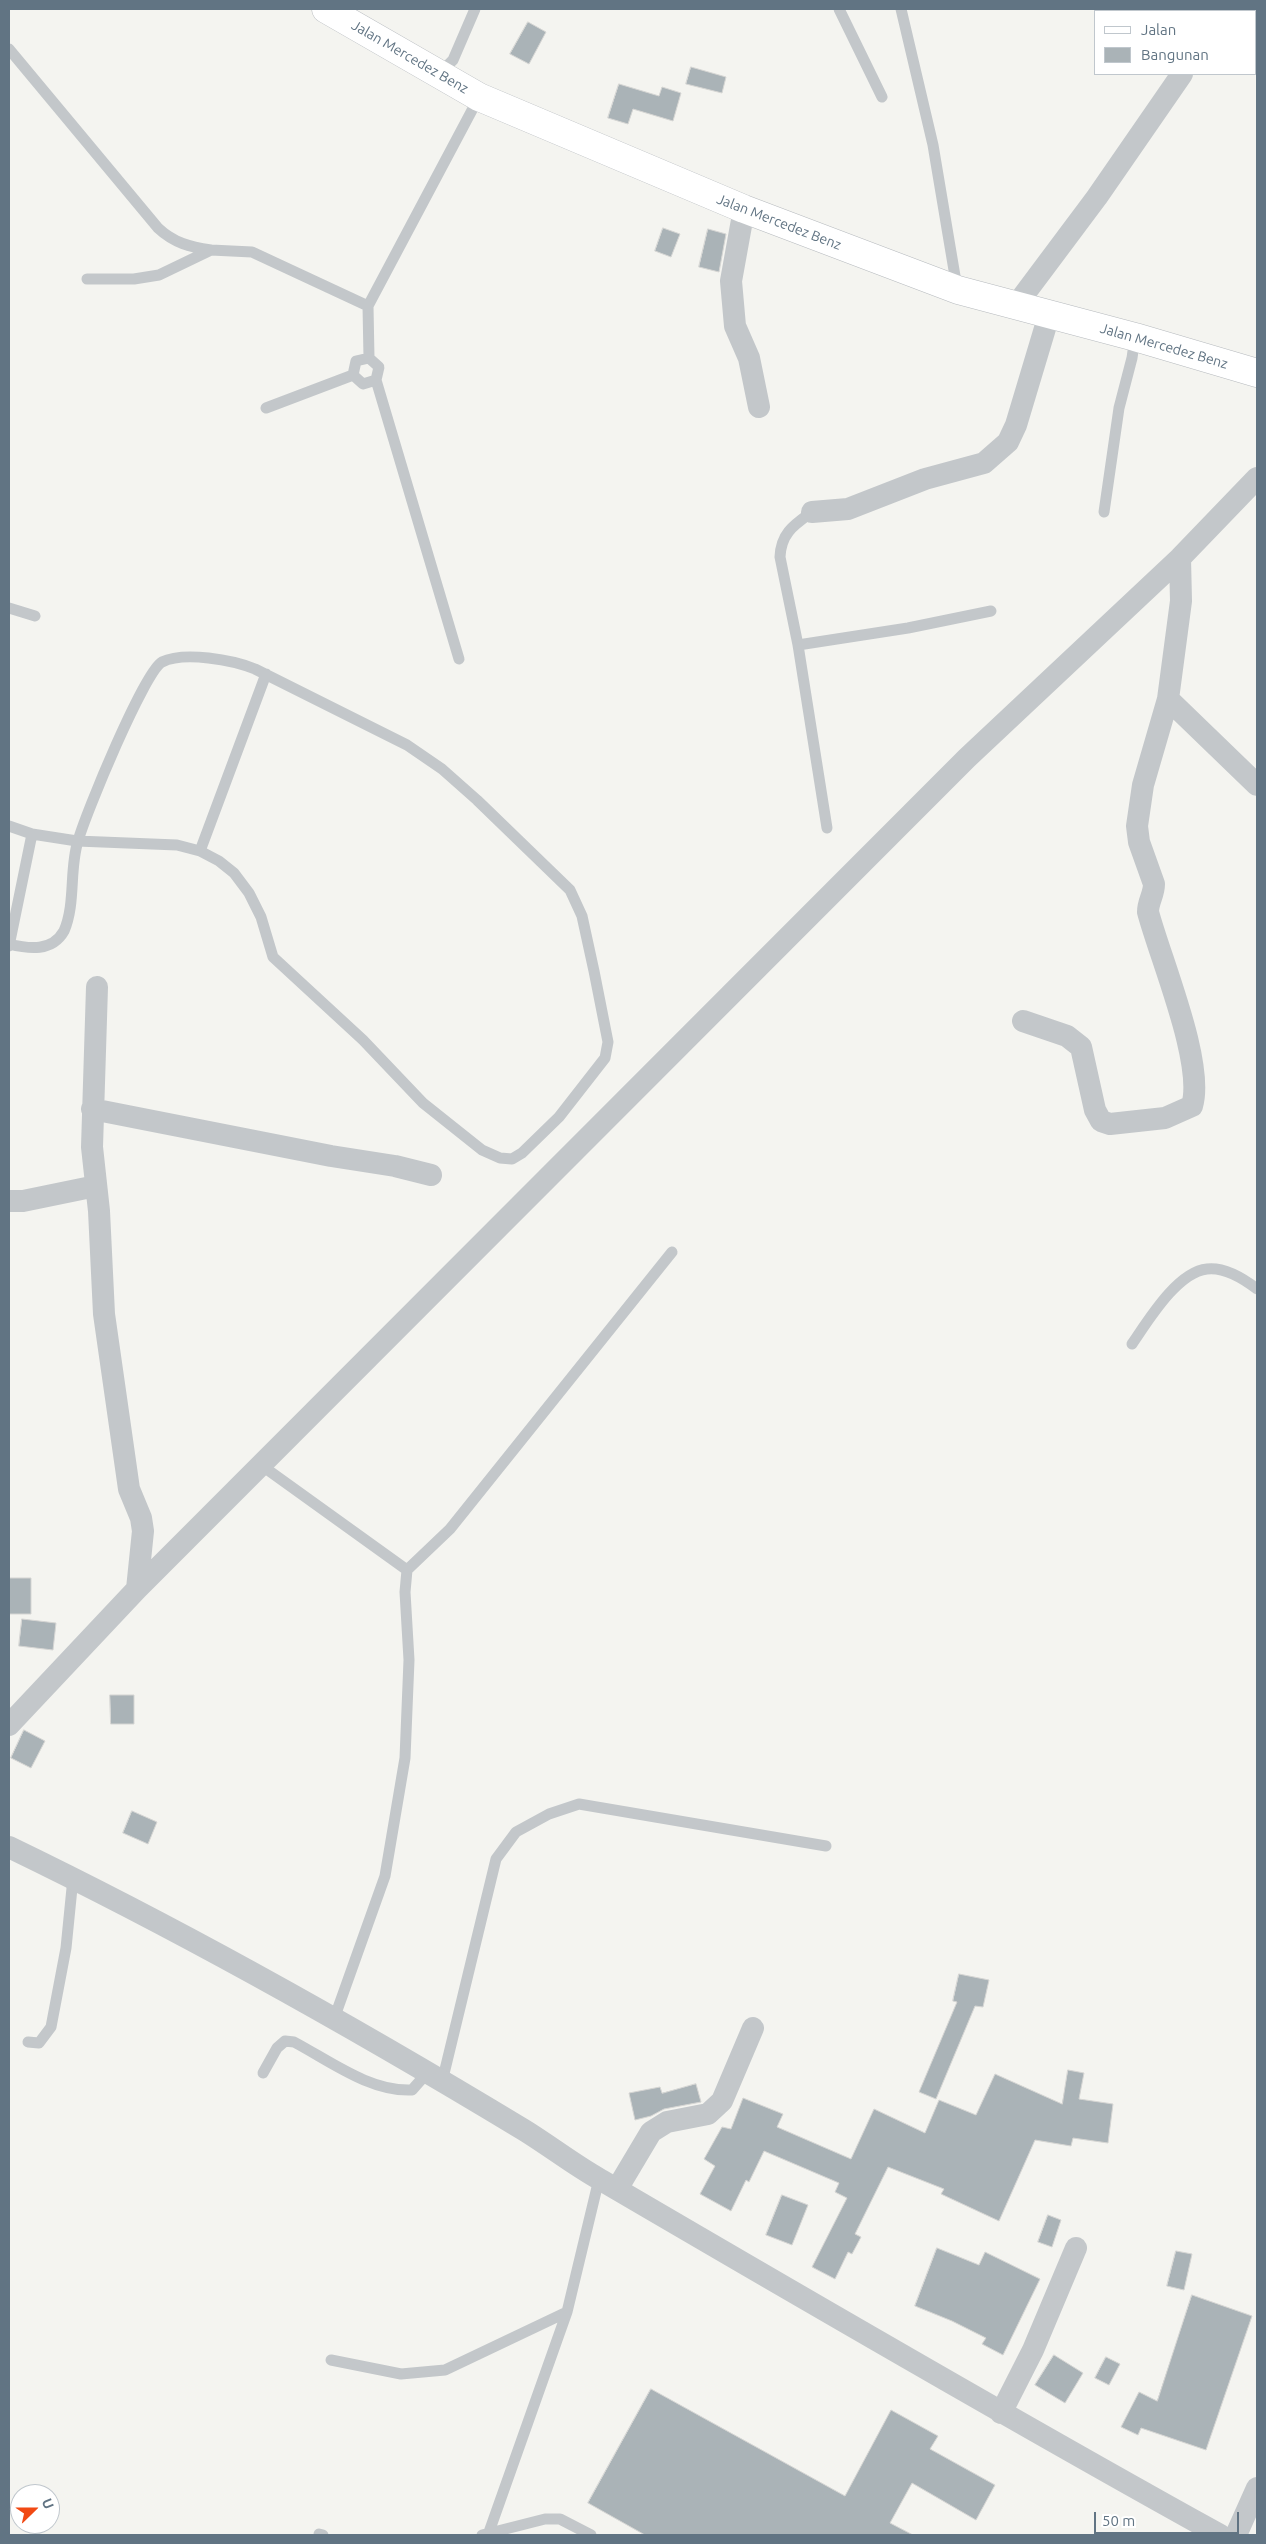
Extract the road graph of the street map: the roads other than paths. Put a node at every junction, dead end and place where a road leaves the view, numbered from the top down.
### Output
1 (326, 9) edge
2 (475, 9) edge
3 (839, 9) edge
4 (901, 9) edge
5 (9, 49) edge
6 (439, 74) junction
7 (1181, 75) edge
8 (882, 96) dead end
9 (479, 97) junction
10 (744, 209) junction
11 (211, 250) junction
12 (87, 279) dead end
13 (958, 290) junction
14 (1017, 304) junction
15 (368, 306) junction
16 (1049, 315) junction
17 (1135, 337) junction
18 (369, 358) junction
19 (1257, 373) edge
20 (353, 375) junction
21 (376, 380) junction
22 (760, 407) dead end
23 (266, 408) dead end
24 (1257, 478) edge
25 (812, 512) joint
26 (1104, 512) dead end
27 (1180, 558) junction
28 (9, 608) edge
29 (991, 611) dead end
30 (35, 616) dead end
31 (798, 644) junction
32 (459, 659) dead end
33 (266, 674) junction
34 (1168, 699) junction
35 (1257, 785) edge
36 (9, 826) edge
37 (827, 828) dead end
38 (32, 834) junction
39 (77, 841) junction
40 (200, 851) junction
41 (9, 945) edge
42 (97, 987) dead end
43 (1024, 1021) dead end
44 (92, 1109) junction
45 (431, 1174) dead end
46 (96, 1186) junction
47 (9, 1202) edge
48 (672, 1252) dead end
49 (1257, 1289) edge
50 (1132, 1344) dead end
51 (262, 1466) junction
52 (407, 1570) junction
53 (137, 1589) junction
54 (9, 1725) edge
55 (826, 1846) dead end
56 (9, 1847) edge
57 (73, 1878) junction
58 (334, 2019) junction
59 (753, 2028) dead end
60 (28, 2042) dead end
61 (263, 2073) dead end
62 (435, 2078) junction
63 (608, 2184) junction
64 (1076, 2248) dead end
65 (567, 2312) junction
66 (331, 2360) dead end
67 (1002, 2413) junction
68 (1257, 2488) edge
69 (485, 2534) edge
70 (591, 2535) edge
71 (1220, 2535) edge
72 (1236, 2535) edge

1 - 6 main road, Jalan Mercedez Benz
2 - 6 lane
3 - 8 lane
4 - 13 lane
5 - 11 lane
6 - 9 main road, Jalan Mercedez Benz
7 - 14 street
9 - 10 main road, Jalan Mercedez Benz
9 - 15 lane
10 - 13 main road, Jalan Mercedez Benz
10 - 22 street
11 - 12 lane
11 - 15 lane
13 - 14 main road, Jalan Mercedez Benz
14 - 16 main road, Jalan Mercedez Benz
15 - 18 lane
16 - 17 main road, Jalan Mercedez Benz
16 - 25 street
17 - 19 main road, Jalan Mercedez Benz
17 - 26 lane
18 - 20 lane
18 - 21 lane
20 - 21 lane
20 - 23 lane
21 - 32 lane
24 - 27 street
25 - 31 lane
27 - 34 street
27 - 51 street
28 - 30 lane
29 - 31 lane
31 - 37 lane
33 - 39 lane
33 - 40 lane
33 - 40 lane
34 - 35 street
34 - 43 street
36 - 38 lane
38 - 39 lane
38 - 41 lane
39 - 40 lane
39 - 41 lane
42 - 44 street
44 - 45 street
44 - 46 street
46 - 47 street
46 - 53 street
48 - 52 lane
49 - 50 lane
51 - 52 lane
51 - 53 street
52 - 58 lane
53 - 54 street
55 - 62 lane
56 - 57 street
57 - 58 street
57 - 60 lane
58 - 62 street
59 - 63 street
61 - 62 lane
62 - 63 street
63 - 65 lane
63 - 67 street
64 - 67 street
65 - 66 lane
65 - 69 lane
67 - 71 street
68 - 72 street
69 - 70 lane

